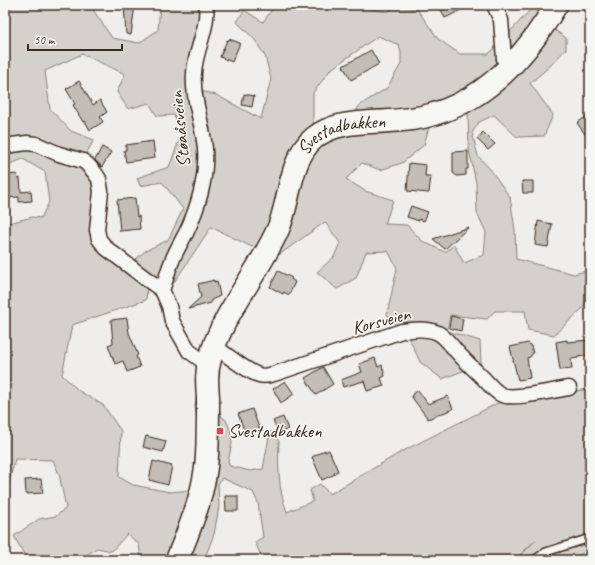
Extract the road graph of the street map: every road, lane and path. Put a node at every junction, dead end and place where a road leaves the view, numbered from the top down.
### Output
1 (206, 5) edge
2 (494, 5) edge
3 (556, 5) edge
4 (509, 68) junction
5 (5, 146) edge
6 (162, 290) junction
7 (211, 354) junction
8 (569, 388) dead end
9 (590, 538) edge
10 (177, 560) edge
11 (534, 560) edge

1 - 6 street, Støaåsveien
2 - 4 street
3 - 4 main road, Svestadbakken
4 - 7 main road, Svestadbakken
5 - 6 street
6 - 7 street, Korsveien
7 - 8 street, Korsveien
7 - 10 main road, Svestadbakken
9 - 11 lane

